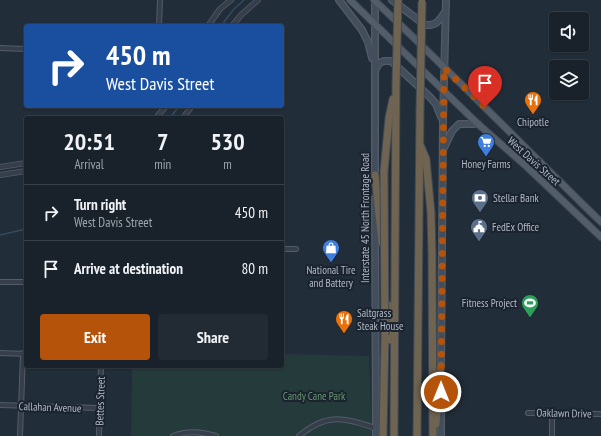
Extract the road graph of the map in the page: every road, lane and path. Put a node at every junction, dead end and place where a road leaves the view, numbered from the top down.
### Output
1 (160, 0) edge
2 (231, 0) edge
3 (258, 0) edge
4 (339, 0) edge
5 (350, 0) edge
6 (375, 0) edge
7 (392, 0) edge
8 (398, 0) edge
9 (446, 0) edge
10 (422, 1) edge
11 (445, 12) junction
12 (159, 24) edge
13 (209, 24) edge
14 (234, 24) edge
15 (375, 25) junction
16 (0, 48) edge
17 (24, 49) edge
18 (374, 65) junction
19 (444, 68) junction
20 (374, 73) junction
21 (396, 85) junction
22 (444, 91) junction
23 (164, 108) edge
24 (158, 116) edge
25 (443, 121) junction
26 (478, 124) junction
27 (420, 145) junction
28 (443, 151) junction
29 (24, 163) edge
30 (0, 167) edge
31 (24, 172) edge
32 (0, 175) edge
33 (375, 175) junction
34 (601, 222) edge
35 (601, 237) edge
36 (284, 249) edge
37 (296, 249) dead end
38 (0, 282) edge
39 (24, 282) edge
40 (0, 353) edge
41 (24, 354) edge
42 (441, 365) junction
43 (101, 368) edge
44 (0, 405) edge
45 (21, 406) junction
46 (99, 408) junction
47 (528, 412) dead end
48 (394, 413) junction
49 (552, 413) junction
50 (601, 414) edge
51 (376, 428) junction
52 (20, 436) edge
53 (99, 436) edge
54 (173, 436) edge
55 (216, 436) edge
56 (299, 436) edge
57 (376, 436) edge
58 (383, 436) edge
59 (394, 436) edge
60 (417, 436) edge
61 (434, 436) edge
62 (441, 436) edge
63 (552, 436) edge

1 - 12 street
2 - 13 street
3 - 14 street
4 - 18 main road
5 - 15 main road, West Davis Street
6 - 15 main road, Interstate 45 North Frontage Road
6 - 19 main road, West Davis Street
7 - 11 main road
8 - 21 highway, bridge
9 - 11 main road
10 - 27 highway, bridge
11 - 19 main road
15 - 18 main road, Interstate 45 North Frontage Road
15 - 22 main road, West Davis Street
16 - 17 street
18 - 20 main road, Interstate 45 North Frontage Road
19 - 22 main road
19 - 34 main road, West Davis Street
20 - 25 main road
20 - 33 main road, Interstate 45 North Frontage Road
21 - 48 highway
21 - 58 highway, bridge
22 - 25 main road
22 - 26 main road, West Davis Street
23 - 24 street
25 - 28 main road
26 - 28 main road
26 - 35 main road, West Davis Street
27 - 60 highway
27 - 61 highway
28 - 42 main road
29 - 30 street
31 - 32 street
33 - 48 highway
33 - 51 main road, Interstate 45 North Frontage Road
36 - 37 street
38 - 39 street
40 - 41 street
41 - 45 street
42 - 61 highway
42 - 62 main road
43 - 46 street, Bettes Street
44 - 45 street, Callahan Avenue
45 - 46 street, Callahan Avenue
45 - 52 street
46 - 53 street, Bettes Street
47 - 49 street, Oaklawn Drive
48 - 59 highway
49 - 50 street, Oaklawn Drive
49 - 63 street
51 - 56 street
51 - 57 main road, Interstate 45 North Frontage Road
54 - 55 street

